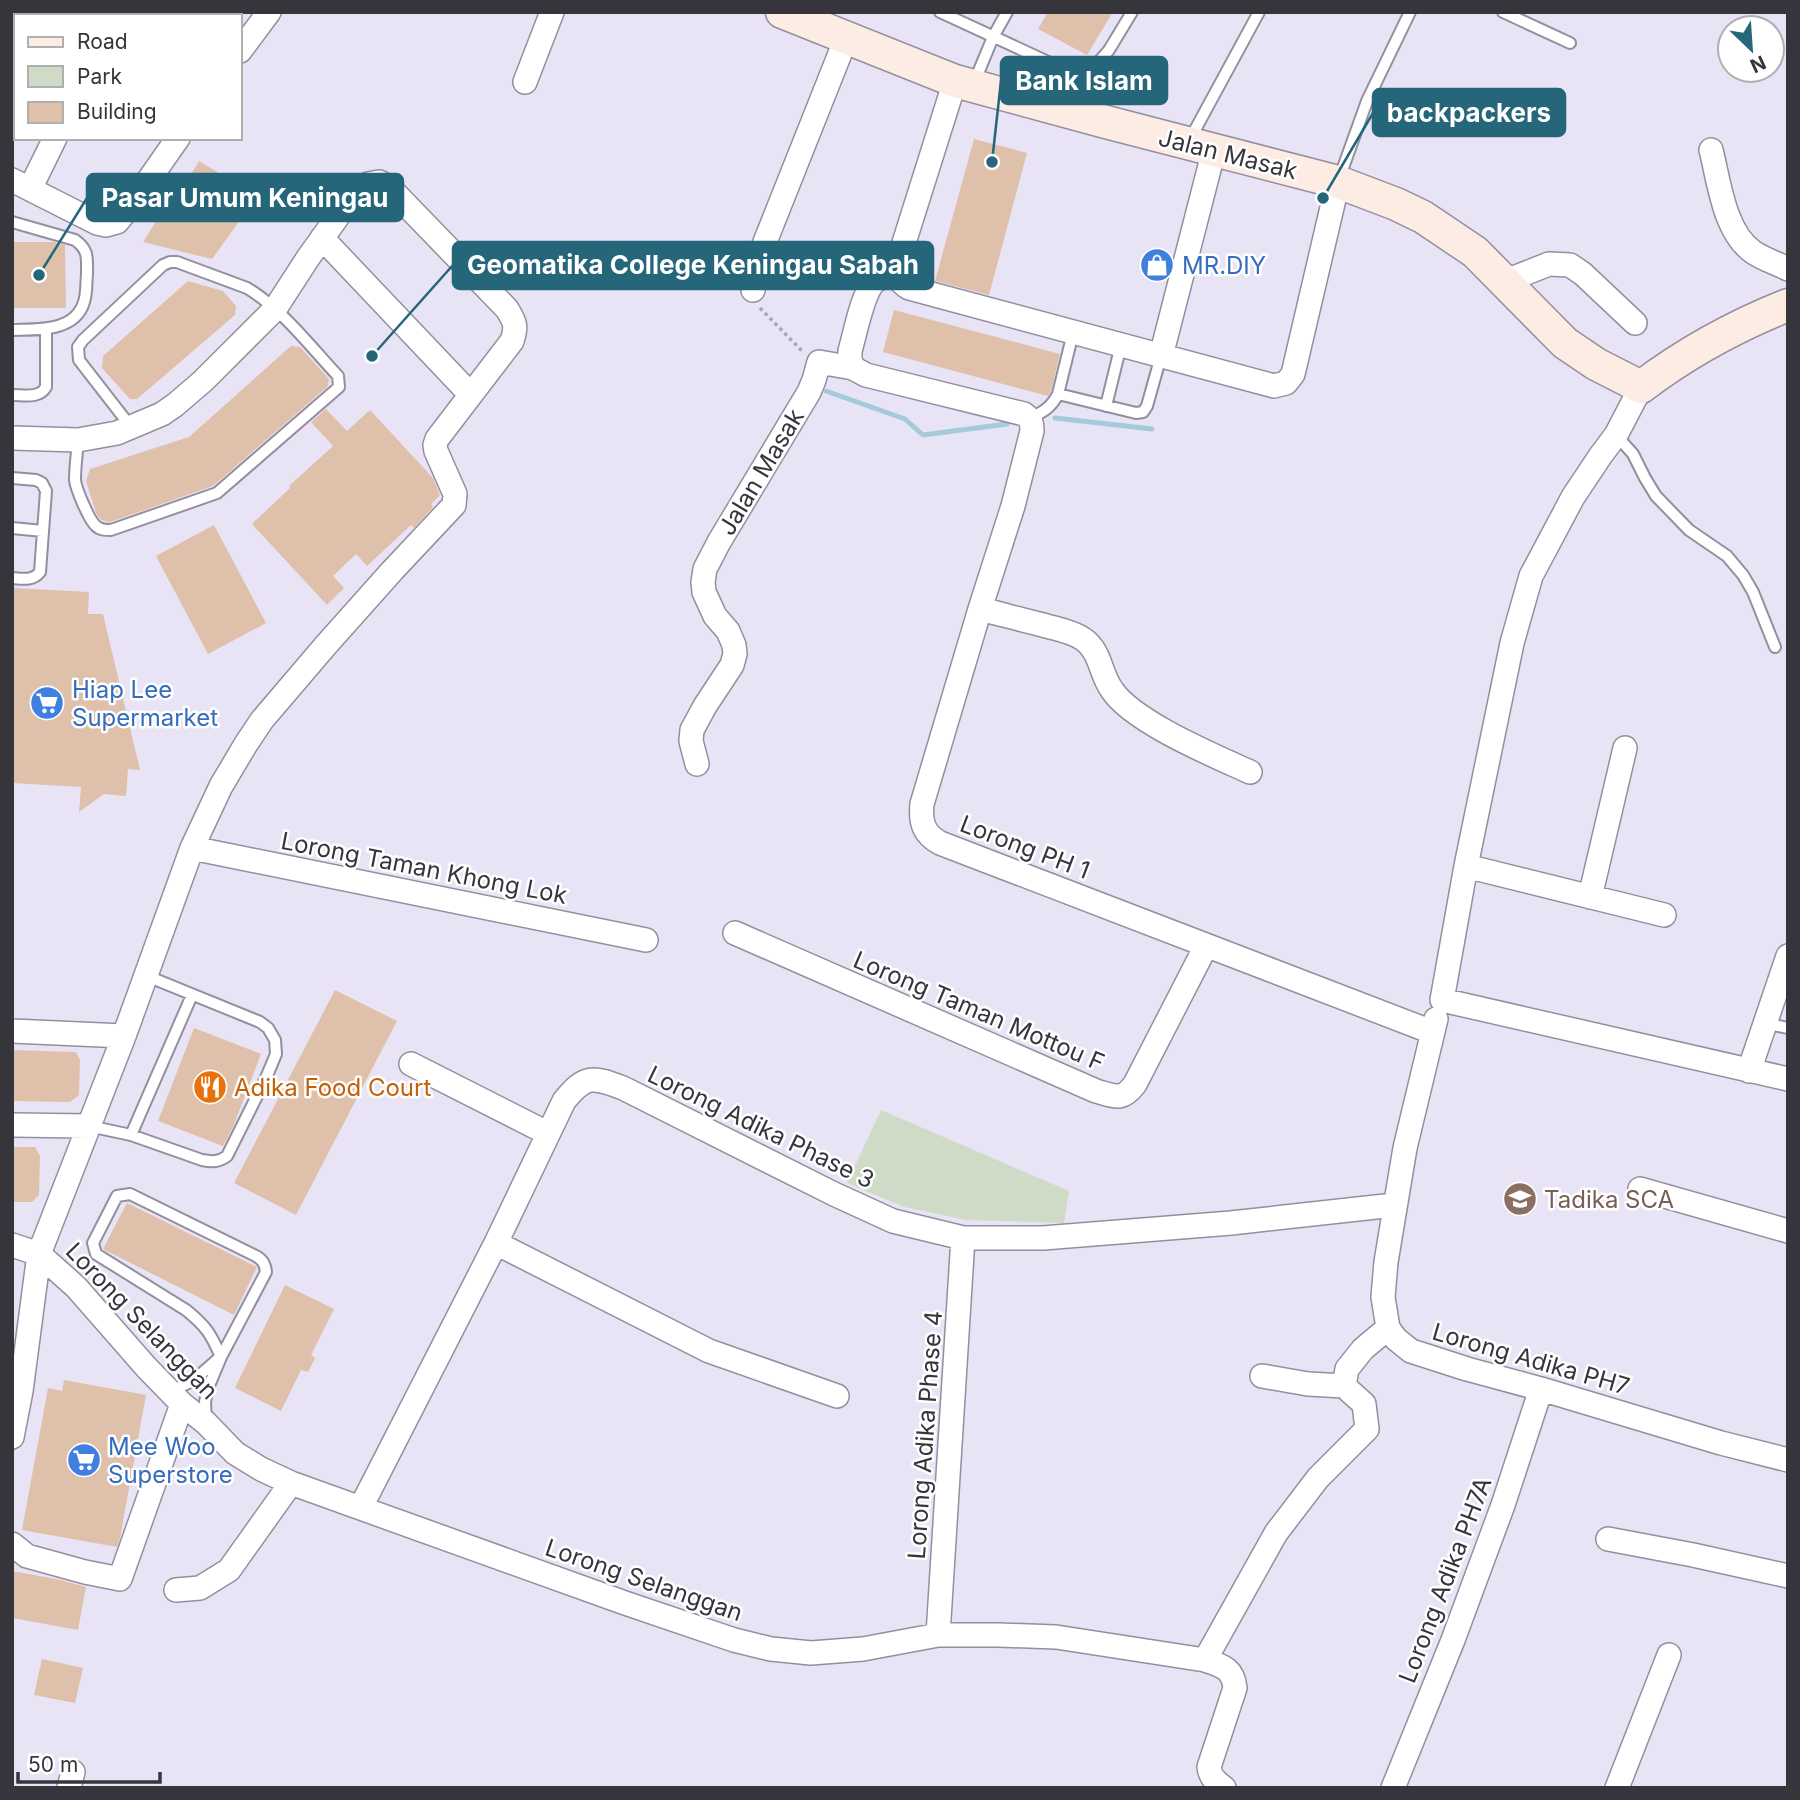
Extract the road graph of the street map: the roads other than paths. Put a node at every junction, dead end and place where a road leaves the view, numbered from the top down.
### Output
1 (269, 12) edge
2 (552, 12) edge
3 (782, 12) edge
4 (940, 12) edge
5 (1007, 12) edge
6 (1132, 12) edge
7 (1259, 12) edge
8 (1410, 12) edge
9 (1503, 12) edge
10 (847, 36) junction
11 (993, 37) junction
12 (1570, 43) dead end
13 (242, 48) edge
14 (525, 82) dead end
15 (964, 83) junction
16 (54, 140) edge
17 (177, 140) edge
18 (1201, 147) junction
19 (1711, 150) dead end
20 (1338, 182) junction
21 (21, 185) edge
22 (12, 222) edge
23 (322, 238) junction
24 (1788, 269) edge
25 (897, 274) junction
26 (1506, 281) junction
27 (753, 290) road end
28 (1788, 305) edge
29 (275, 309) junction
30 (1635, 323) dead end
31 (46, 329) junction
32 (12, 330) edge
33 (1073, 333) junction
34 (1121, 345) junction
35 (1161, 356) junction
36 (853, 368) junction
37 (1642, 387) junction
38 (470, 394) junction
39 (1058, 394) junction
40 (12, 395) edge
41 (1105, 406) junction
42 (1030, 418) junction
43 (131, 427) junction
44 (1616, 435) junction
45 (12, 438) edge
46 (78, 440) junction
47 (12, 478) edge
48 (12, 528) edge
49 (43, 531) junction
50 (12, 578) edge
51 (980, 608) junction
52 (1775, 647) dead end
53 (1625, 748) dead end
54 (697, 764) dead end
55 (1251, 772) dead end
56 (192, 848) junction
57 (1466, 866) junction
58 (1590, 897) junction
59 (1664, 915) dead end
60 (735, 933) dead end
61 (646, 940) dead end
62 (1206, 946) junction
63 (1788, 956) edge
64 (147, 976) junction
65 (192, 995) junction
66 (1442, 1000) junction
67 (1765, 1023) junction
68 (1788, 1028) edge
69 (12, 1031) edge
70 (1432, 1032) junction
71 (124, 1036) junction
72 (411, 1064) dead end
73 (1749, 1071) junction
74 (1788, 1079) edge
75 (12, 1125) edge
76 (89, 1126) junction
77 (547, 1133) junction
78 (131, 1135) junction
79 (1640, 1189) dead end
80 (1394, 1205) junction
81 (1788, 1231) edge
82 (964, 1238) junction
83 (496, 1243) junction
84 (12, 1245) edge
85 (39, 1254) junction
86 (1388, 1328) junction
87 (220, 1357) junction
88 (1262, 1376) dead end
89 (1344, 1386) junction
90 (1541, 1389) junction
91 (837, 1396) dead end
92 (176, 1398) junction
93 (206, 1423) junction
94 (12, 1437) edge
95 (1788, 1460) edge
96 (291, 1483) junction
97 (361, 1507) junction
98 (1608, 1539) dead end
99 (12, 1544) edge
100 (1788, 1576) edge
101 (176, 1590) dead end
102 (938, 1635) junction
103 (1669, 1655) dead end
104 (1205, 1660) junction
105 (1210, 1783) edge
106 (1393, 1788) edge
107 (1617, 1788) edge

1 - 13 street
2 - 14 street
3 - 10 street, Jalan Masak
4 - 11 lane
5 - 11 lane
6 - 11 lane
7 - 18 lane
8 - 20 lane
9 - 12 lane
10 - 15 street, Jalan Masak
10 - 27 street
11 - 15 lane
15 - 18 street, Jalan Masak
15 - 25 street
16 - 21 street
17 - 21 street
18 - 20 street, Jalan Masak
18 - 35 street
19 - 24 street
20 - 26 street, Jalan Masak
20 - 35 street
22 - 31 lane
23 - 29 street
23 - 38 street
23 - 38 street
25 - 33 street
25 - 36 street
26 - 30 street
26 - 37 street, Jalan Masak
28 - 37 street
29 - 43 street
29 - 43 lane
29 - 46 lane
31 - 32 lane
31 - 40 lane
33 - 34 street
33 - 39 lane
34 - 35 street
34 - 41 lane
35 - 41 lane
36 - 42 street
36 - 54 street, Jalan Masak
37 - 44 street
38 - 56 street
39 - 41 lane
39 - 42 lane
42 - 51 street, Lorong PH 1
43 - 46 street
44 - 52 lane
44 - 57 street
45 - 46 street
47 - 49 lane
48 - 49 lane
49 - 50 lane
51 - 55 street
51 - 62 street, Lorong PH 1
53 - 58 street
56 - 61 street, Lorong Taman Khong Lok
56 - 64 street
57 - 58 street
57 - 66 street
58 - 59 street
60 - 62 street, Lorong Taman Mottou F
62 - 70 street, Lorong PH 1
63 - 67 street
64 - 65 lane
64 - 71 street
65 - 78 lane
65 - 78 lane
66 - 70 street
66 - 73 street
67 - 68 lane
67 - 73 street
69 - 71 street
70 - 80 street
71 - 76 street
72 - 77 street
73 - 74 street
75 - 76 street
76 - 78 lane
76 - 85 street
77 - 82 street, Lorong Adika Phase 3
77 - 83 street, Lorong Adika Phase 3
79 - 81 street
80 - 82 street, Lorong Adika Phase 3
80 - 86 street
82 - 102 street, Lorong Adika Phase 4
83 - 91 street
83 - 97 street, Lorong Adika Phase 3
84 - 85 street, Lorong Selanggan
85 - 92 street, Lorong Selanggan
85 - 94 street
86 - 89 street
86 - 90 street, Lorong Adika PH7
87 - 87 lane
87 - 92 lane
87 - 93 lane
88 - 89 street
89 - 104 street
90 - 95 street, Lorong Adika PH7
90 - 106 street, Lorong Adika PH7A
92 - 93 street, Lorong Selanggan
92 - 99 street
93 - 96 street, Lorong Selanggan
96 - 97 street, Lorong Selanggan
96 - 101 street
97 - 102 street, Lorong Selanggan
98 - 100 street
102 - 104 street, Lorong Selanggan
103 - 107 street
104 - 105 street, Lorong Selanggan

